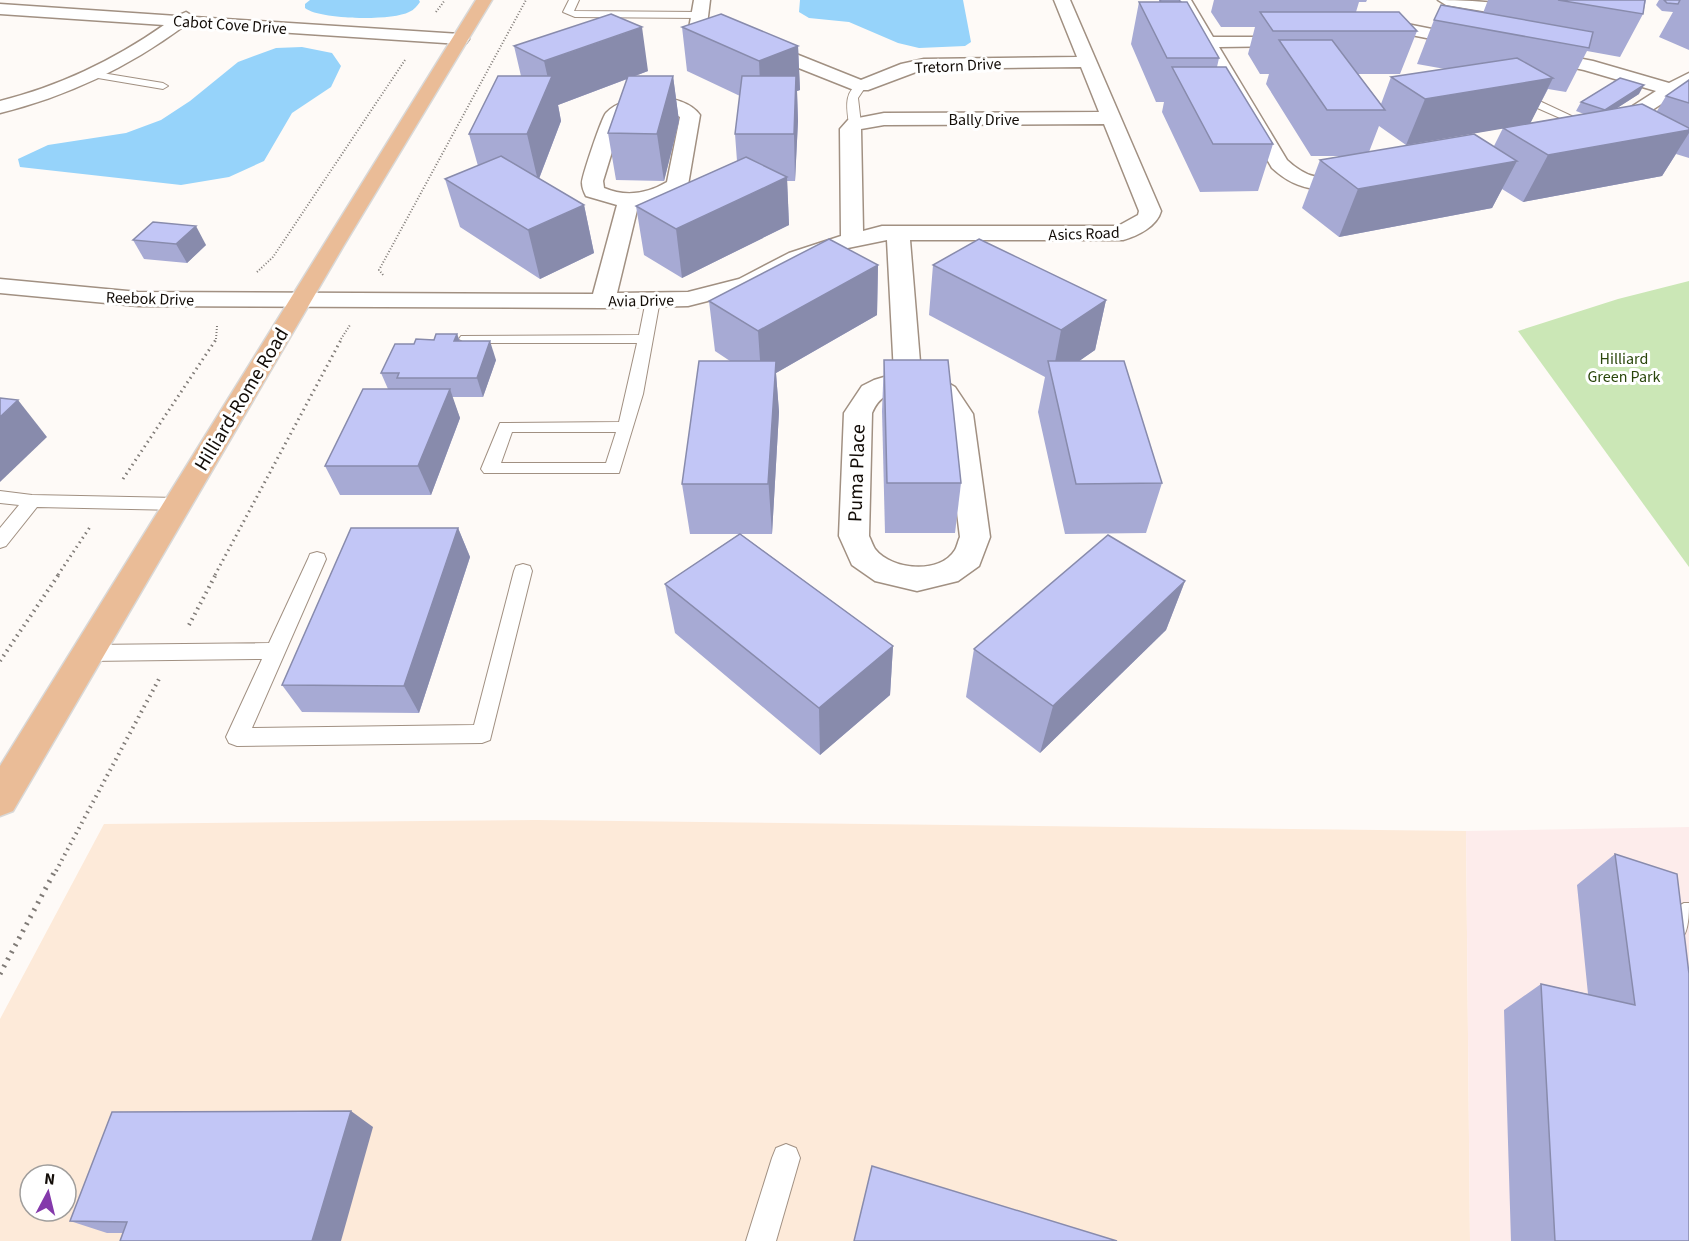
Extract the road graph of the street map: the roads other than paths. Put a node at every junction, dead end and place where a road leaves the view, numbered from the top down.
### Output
1 (484, 0) edge
2 (574, 0) edge
3 (1062, 0) edge
4 (1446, 0) edge
5 (1189, 1) edge
6 (701, 7) edge
7 (0, 9) edge
8 (197, 9) dead end
9 (1406, 10) dead end
10 (1542, 17) dead end
11 (181, 21) junction
12 (460, 39) junction
13 (1313, 41) edge
14 (1206, 42) junction
15 (1487, 45) edge
16 (1519, 51) edge
17 (1087, 62) junction
18 (96, 75) junction
19 (1689, 78) edge
20 (163, 86) dead end
21 (861, 86) junction
22 (1670, 89) junction
23 (1499, 93) edge
24 (0, 107) edge
25 (1113, 118) junction
26 (855, 124) junction
27 (1603, 134) junction
28 (1577, 140) edge
29 (1381, 176) edge
30 (629, 200) junction
31 (898, 233) junction
32 (852, 239) junction
33 (0, 286) edge
34 (301, 299) junction
35 (653, 300) junction
36 (603, 301) junction
37 (466, 339) edge
38 (645, 339) junction
39 (908, 380) junction
40 (626, 427) junction
41 (0, 497) edge
42 (32, 501) junction
43 (177, 504) junction
44 (0, 541) edge
45 (317, 559) dead end
46 (523, 571) dead end
47 (276, 651) junction
48 (88, 654) junction
49 (0, 799) edge
50 (1689, 915) edge
51 (1669, 961) edge
52 (786, 1158) dead end
53 (761, 1241) edge

1 - 12 main road, Hilliard-Rome Road
2 - 6 lane
3 - 17 street, Asics Road
4 - 10 street
5 - 14 street
6 - 21 street
7 - 11 street, Cabot Cove Drive
8 - 11 street
9 - 15 street
11 - 12 street, Cabot Cove Drive
11 - 18 street
12 - 34 main road, Hilliard-Rome Road
13 - 14 street
14 - 29 street
16 - 22 street
17 - 21 street, Tretorn Drive
17 - 25 street, Asics Road
18 - 20 lane
18 - 24 street
19 - 22 street
21 - 26 lane
22 - 27 street
23 - 27 lane
25 - 26 street, Bally Drive
25 - 31 street, Asics Road
26 - 32 street
27 - 28 street
30 - 30 street
30 - 36 street
31 - 32 street, Asics Road
31 - 39 street
32 - 35 street, Avia Drive
33 - 34 street, Reebok Drive
34 - 36 street, Avia Drive
34 - 43 main road, Hilliard-Rome Road
35 - 36 street, Avia Drive
35 - 38 lane
37 - 38 lane
38 - 40 lane
39 - 39 street, Puma Place
40 - 40 lane
41 - 42 lane
42 - 43 lane
42 - 44 lane
43 - 48 main road, Hilliard-Rome Road
45 - 47 lane
46 - 47 lane
47 - 48 lane
48 - 49 main road, Hilliard-Rome Road
50 - 51 lane
52 - 53 lane

